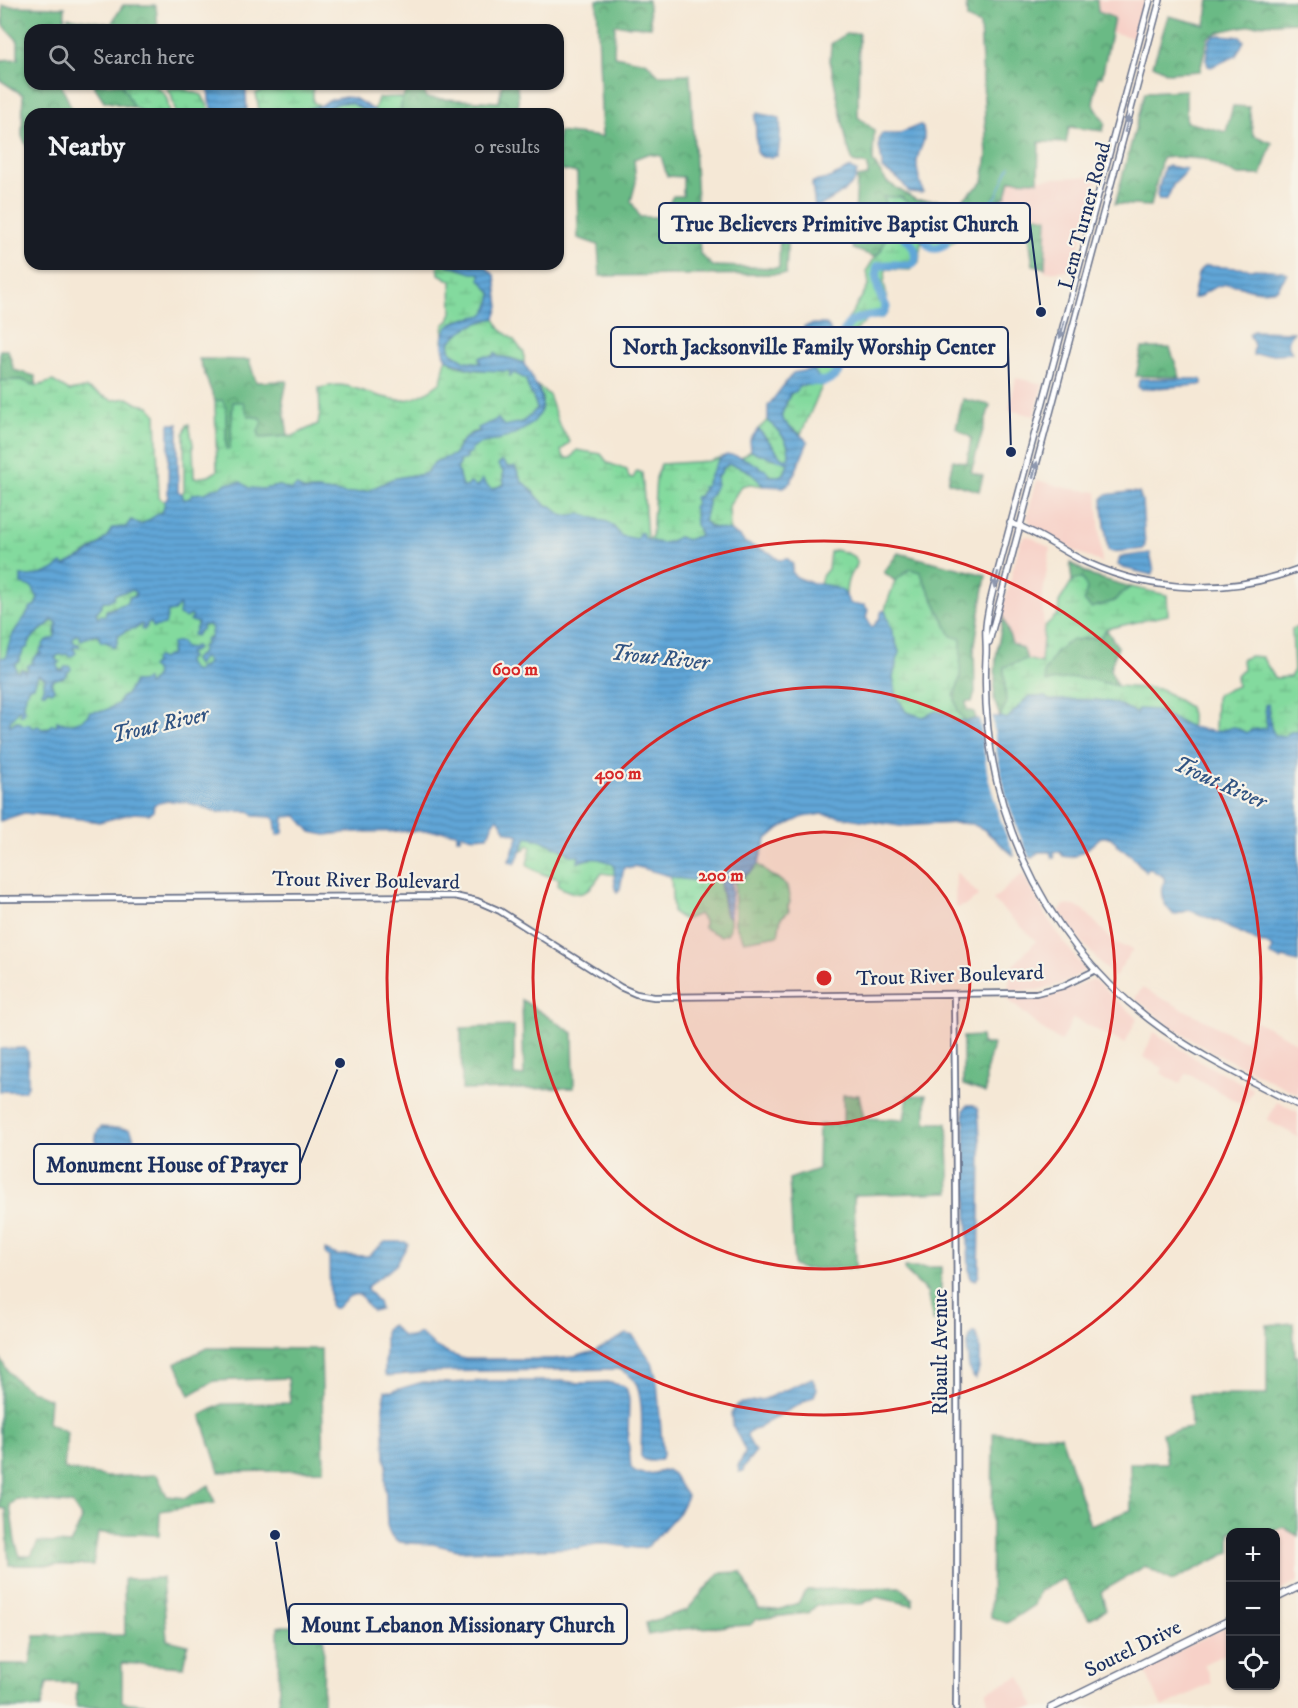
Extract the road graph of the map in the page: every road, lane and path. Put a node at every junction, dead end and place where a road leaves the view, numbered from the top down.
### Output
1 (1150, 0) edge
2 (1160, 0) edge
3 (1103, 175) junction
4 (1113, 178) junction
5 (1010, 523) junction
6 (1020, 526) junction
7 (1298, 569) edge
8 (987, 648) junction
9 (0, 899) edge
10 (1096, 970) junction
11 (954, 995) junction
12 (1298, 1105) edge
13 (1298, 1587) edge
14 (1280, 1596) edge
15 (1226, 1622) edge
16 (956, 1708) edge
17 (1051, 1708) edge

1 - 3 main road, Lem Turner Road
4 -> 2 main road, Lem Turner Road
3 - 4 main road
3 -> 5 main road, Lem Turner Road
6 -> 4 main road, Lem Turner Road
5 - 6 main road
5 -> 8 main road, Lem Turner Road
6 - 7 main road
6 - 8 main road, Lem Turner Road
8 - 10 main road, Lem Turner Road
9 - 11 street, Trout River Boulevard
10 - 11 street, Trout River Boulevard
10 - 12 main road, Lem Turner Road
11 - 16 street, Ribault Avenue
13 - 14 main road
15 - 17 main road, Soutel Drive

